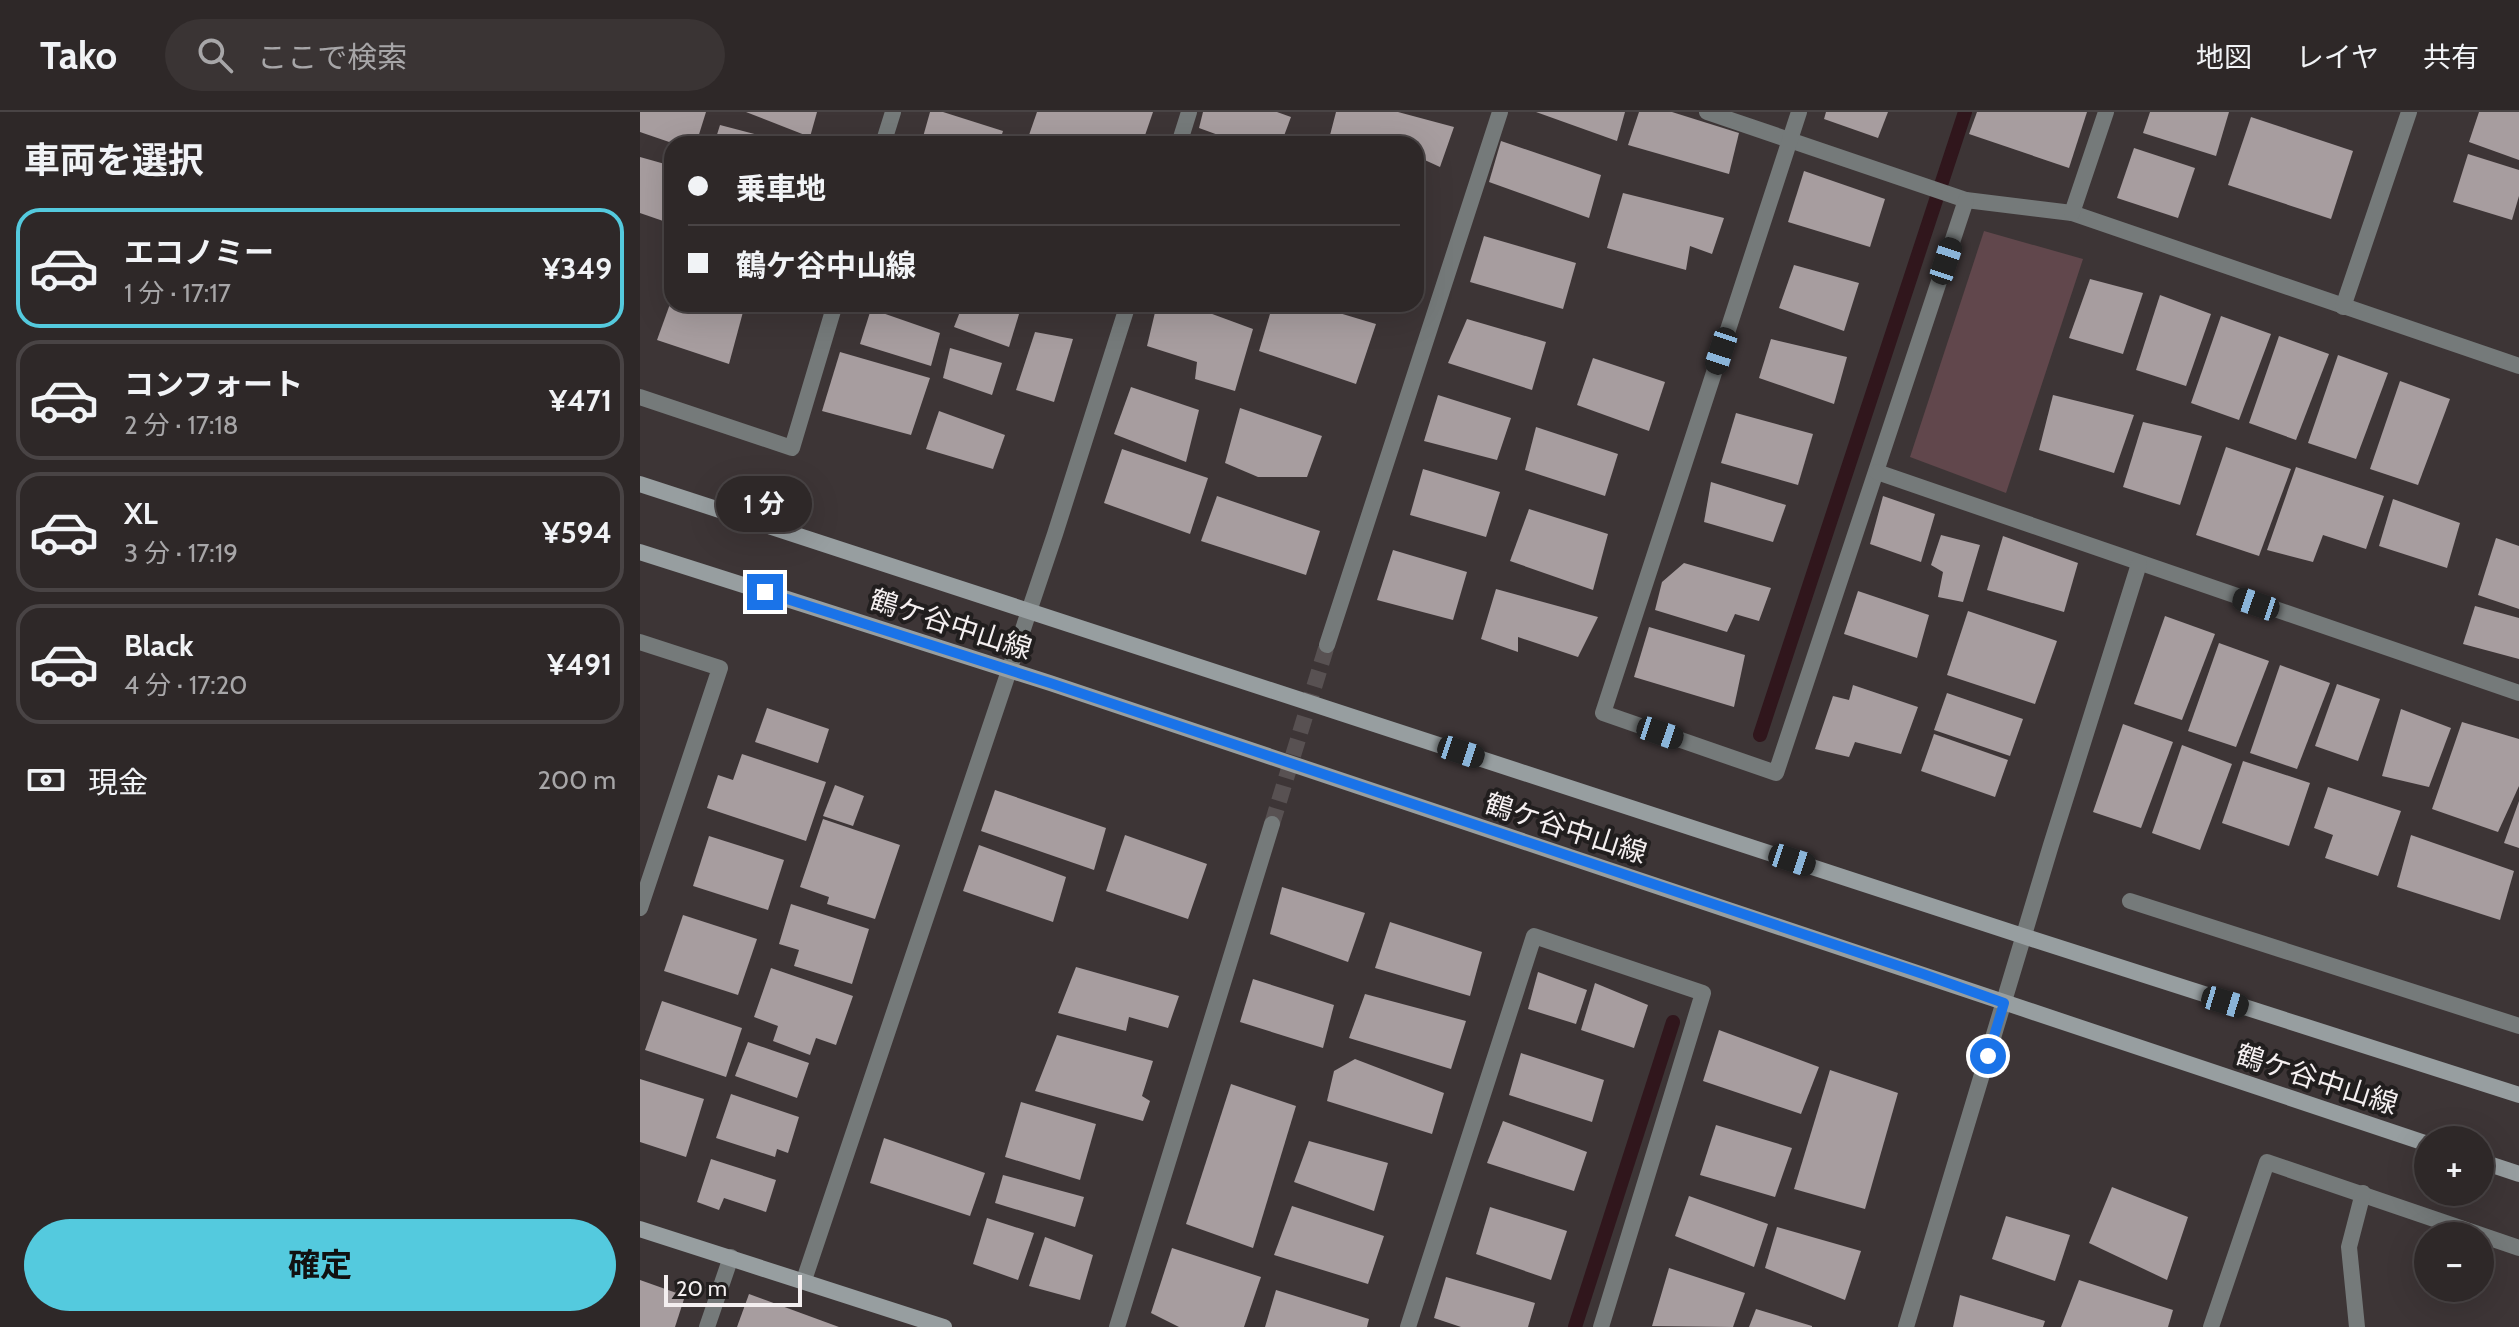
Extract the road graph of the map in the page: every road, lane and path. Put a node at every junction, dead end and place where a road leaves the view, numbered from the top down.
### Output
1 (893, 112) edge
2 (1189, 112) edge
3 (1500, 112) edge
4 (1707, 112) edge
5 (1799, 112) edge
6 (2106, 112) edge
7 (2409, 112) edge
8 (886, 136) edge
9 (1182, 136) edge
10 (1790, 140) junction
11 (1966, 200) junction
12 (2072, 213) junction
13 (2343, 307) junction
14 (833, 312) edge
15 (1125, 312) edge
16 (2519, 366) edge
17 (640, 397) edge
18 (1877, 472) junction
19 (640, 484) edge
20 (640, 552) edge
21 (2139, 564) junction
22 (640, 642) edge
23 (1327, 645) tunnel mouth
24 (2519, 693) edge
25 (1272, 824) tunnel mouth
26 (2130, 901) dead end
27 (640, 908) edge
28 (2023, 936) junction
29 (2004, 1003) junction
30 (2519, 1026) edge
31 (2519, 1095) edge
32 (2414, 1139) edge
33 (2494, 1166) edge
34 (2519, 1174) edge
35 (2363, 1193) junction
36 (640, 1229) edge
37 (2519, 1248) edge
38 (731, 1257) junction
39 (804, 1280) junction
40 (707, 1327) edge
41 (944, 1327) edge
42 (1117, 1327) edge
43 (1408, 1327) edge
44 (1601, 1327) edge
45 (1906, 1327) edge
46 (2211, 1327) edge
47 (2357, 1327) edge

1 - 8 street
2 - 9 street
3 - 23 street
4 - 10 street
5 - 10 street
6 - 12 street
7 - 13 street
10 - 11 street
10 - 18 street
11 - 12 street
11 - 18 street
12 - 13 street
13 - 16 street
14 - 17 street
15 - 39 street
18 - 21 street
19 - 28 street
20 - 29 street, 鶴ケ谷中山線
21 - 24 street
21 - 28 street
22 - 27 street
25 - 42 street
26 - 30 street
28 - 29 street
28 - 31 street
29 - 32 street, 鶴ケ谷中山線
29 - 45 street
33 - 34 street
35 - 37 street
35 - 46 street
35 - 47 street
36 - 38 street
38 - 39 street
38 - 40 street
39 - 41 street
43 - 44 street

